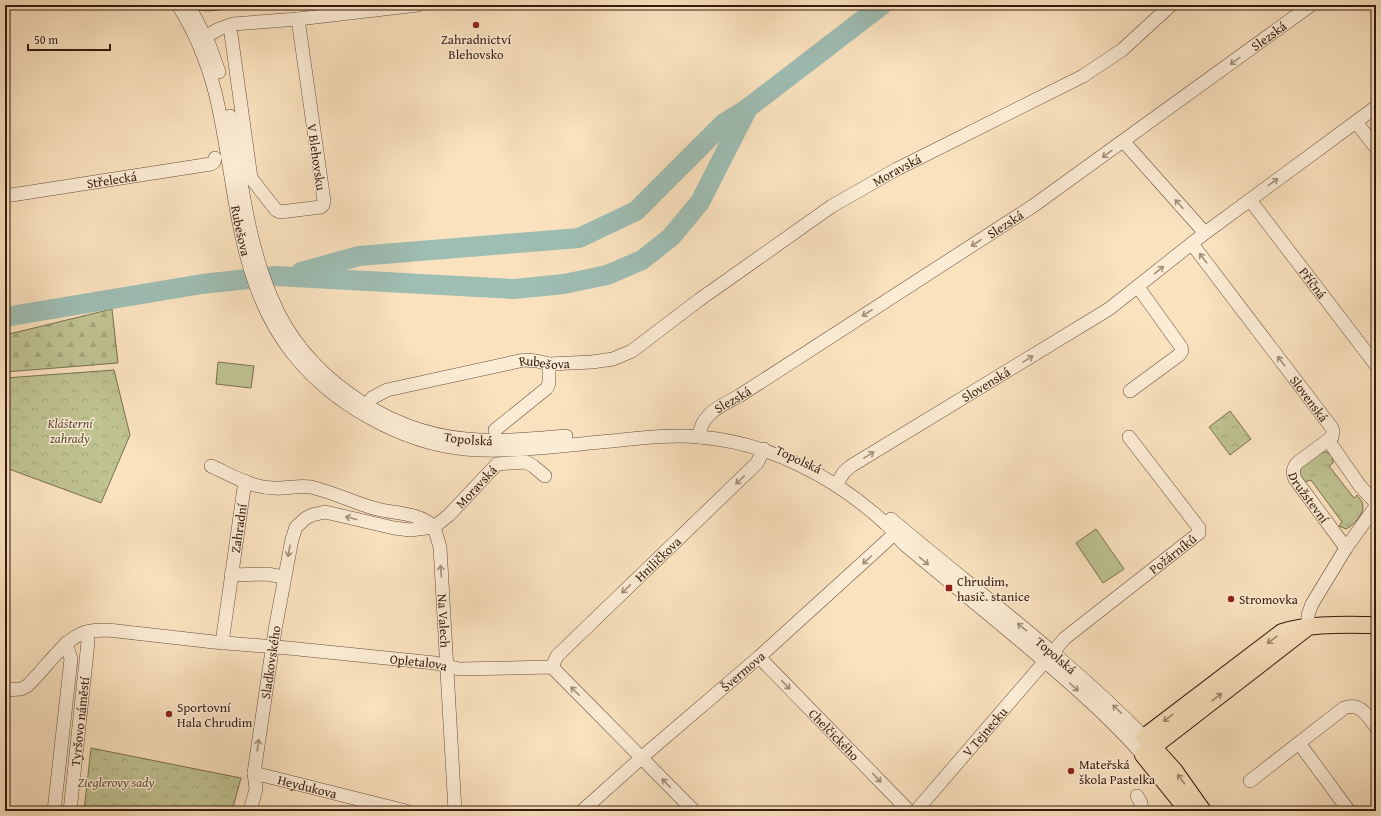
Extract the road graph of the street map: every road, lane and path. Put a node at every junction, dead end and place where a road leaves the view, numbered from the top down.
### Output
1 (418, 5) edge
2 (1171, 5) edge
3 (1311, 5) edge
4 (185, 8) edge
5 (298, 19) junction
6 (231, 34) dead end
7 (201, 38) junction
8 (1376, 107) edge
9 (1356, 122) junction
10 (1124, 142) junction
11 (1376, 148) edge
12 (215, 158) dead end
13 (5, 196) edge
14 (1250, 200) junction
15 (1205, 233) junction
16 (1192, 244) junction
17 (1138, 287) junction
18 (632, 351) joint
19 (550, 364) junction
20 (1376, 365) edge
21 (1130, 392) dead end
22 (364, 409) junction
23 (495, 430) dead end
24 (699, 434) junction
25 (1129, 437) dead end
26 (1328, 440) junction
27 (764, 450) junction
28 (211, 466) dead end
29 (544, 476) dead end
30 (245, 481) junction
31 (838, 482) junction
32 (1376, 505) edge
33 (434, 527) junction
34 (898, 531) junction
35 (1346, 548) junction
36 (231, 575) junction
37 (284, 577) junction
38 (1376, 625) edge
39 (1308, 627) junction
40 (86, 632) junction
41 (66, 643) junction
42 (222, 643) junction
43 (272, 647) junction
44 (1049, 656) junction
45 (759, 657) junction
46 (447, 666) junction
47 (552, 667) junction
48 (5, 690) edge
49 (1376, 727) edge
50 (1299, 743) junction
51 (1144, 746) junction
52 (642, 758) junction
53 (254, 773) junction
54 (1250, 781) dead end
55 (1137, 796) dead end
56 (1344, 809) edge
57 (54, 811) edge
58 (70, 811) edge
59 (250, 811) edge
60 (406, 811) edge
61 (455, 811) edge
62 (582, 811) edge
63 (694, 811) edge
64 (909, 811) edge
65 (916, 811) edge
66 (1142, 811) edge
67 (1188, 811) edge
68 (1203, 811) edge

1 - 5 street
2 - 18 street, Moravská
3 -> 10 street, Slezská
4 - 7 street, Rubešova
5 - 6 street, V Blehovsku
5 - 7 street
7 - 22 street, Rubešova
8 - 9 street, Slovenská
9 - 11 street
14 -> 9 street, Slovenská
15 -> 10 street
10 -> 24 street, Slezská
12 - 13 street, Střelecká
14 - 15 street, Slovenská
14 - 20 street, Příčná
15 - 16 street, Slovenská
17 -> 16 street, Slovenská
26 -> 16 street, Slovenská
17 - 21 street
31 -> 17 street, Slovenská
18 - 19 street, Rubešova
19 - 22 street, Rubešova
19 - 23 street
22 - 24 street, Topolská
24 - 27 street, Topolská
24 - 31 street, Topolská
25 - 44 street, Požárníků
26 - 32 street
26 - 35 street, Družstevní
27 - 31 street, Topolská
27 -> 47 street, Hniličkova
28 - 30 street
29 - 33 street, Moravská
30 - 33 street
30 - 36 street, Zahradní
31 - 34 street, Topolská
32 - 35 street
33 -> 37 street, Sladkovského
46 -> 33 street, Na Valech
34 - 44 street, Topolská
34 -> 45 street, Švermova
35 - 39 street
36 - 37 street
36 - 42 street, Zahradní
37 - 43 street, Sladkovského
38 - 39 main road
39 - 51 main road
40 - 41 street
40 - 42 street, Opletalova
40 - 58 street, Tyršovo náměstí
41 - 48 street
41 - 57 street, Tyršovo náměstí
42 - 43 street, Opletalova
43 - 46 street, Opletalova
53 -> 43 street, Sladkovského
44 - 51 street, Topolská
44 - 65 street, V Tejnecku
45 - 52 street, Švermova
45 -> 64 street, Chelčického
46 - 47 street, Opletalova
46 - 61 street, Na Valech
52 -> 47 street
49 - 50 street
50 - 54 street
50 - 56 street
51 - 67 main road
68 -> 51 main road
52 - 62 street, Švermova
63 -> 52 street
53 - 59 street, Sladkovského
53 - 60 street, Heydukova
55 - 66 street

